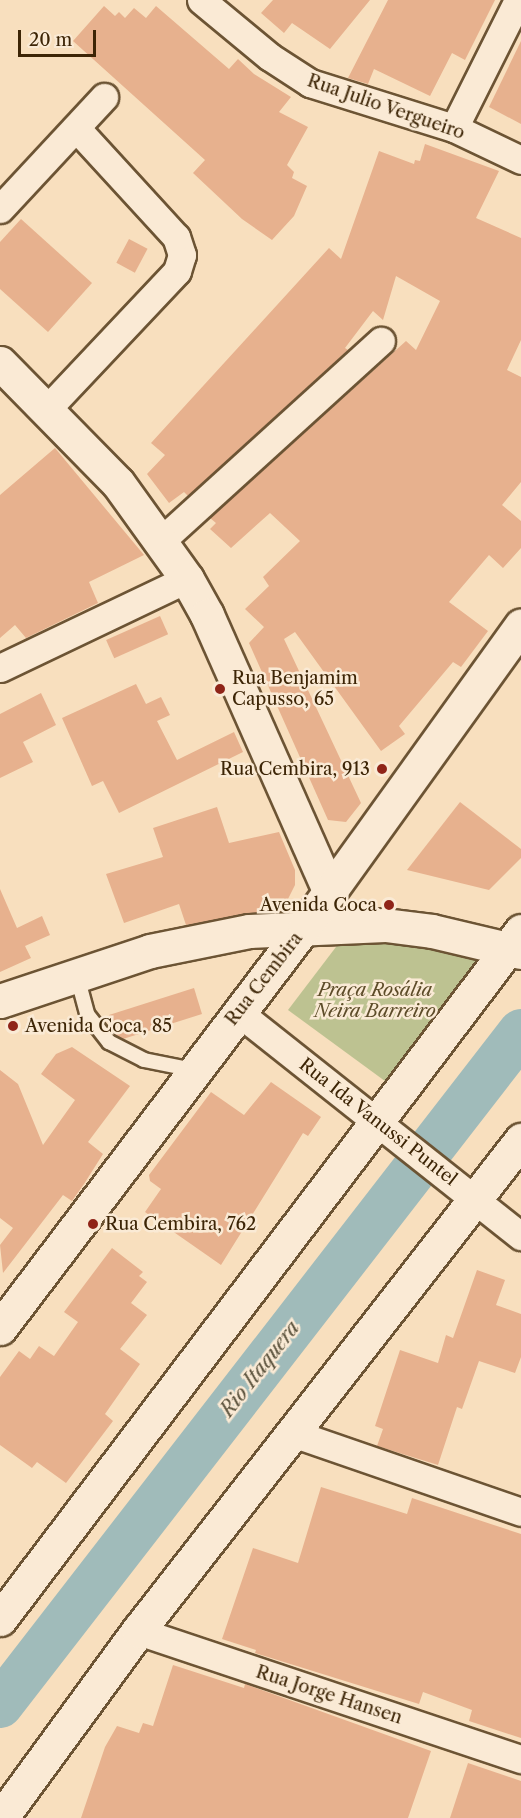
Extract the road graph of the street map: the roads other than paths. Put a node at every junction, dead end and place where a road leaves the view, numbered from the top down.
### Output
1 (201, 0) edge
2 (519, 0) edge
3 (104, 97) dead end
4 (76, 128) junction
5 (454, 128) junction
6 (521, 160) edge
7 (0, 209) edge
8 (381, 341) dead end
9 (0, 363) edge
10 (48, 408) junction
11 (162, 540) junction
12 (188, 579) junction
13 (521, 625) edge
14 (0, 668) edge
15 (330, 892) junction
16 (305, 926) junction
17 (517, 944) edge
18 (77, 974) junction
19 (0, 1001) edge
20 (238, 1012) junction
21 (194, 1070) junction
22 (386, 1127) junction
23 (521, 1140) edge
24 (464, 1190) junction
25 (516, 1229) edge
26 (0, 1328) edge
27 (292, 1433) junction
28 (521, 1512) edge
29 (0, 1619) edge
30 (138, 1631) junction
31 (521, 1759) edge
32 (1, 1818) edge

1 - 5 street, Rua Julio Vergueiro
2 - 5 street
3 - 4 street
4 - 7 street
4 - 10 street
5 - 6 street, Rua Julio Vergueiro
8 - 11 street
9 - 10 street
10 - 11 street
11 - 12 street
12 - 14 street
12 - 15 street
13 - 15 street, Rua Cembira
15 - 16 street, Rua Cembira
16 - 17 street
16 - 18 street
16 - 20 street, Rua Cembira
17 - 22 street
18 - 19 street
18 - 21 lane
20 - 21 street, Rua Cembira
20 - 22 street, Rua Ida Vanussi Puntel
21 - 26 street, Rua Cembira
22 - 24 street, Rua Ida Vanussi Puntel
22 - 29 street
23 - 24 street
24 - 25 street, Rua Ida Vanussi Puntel
24 - 27 street
27 - 28 street
27 - 30 street
30 - 31 street, Rua Jorge Hansen
30 - 32 street

